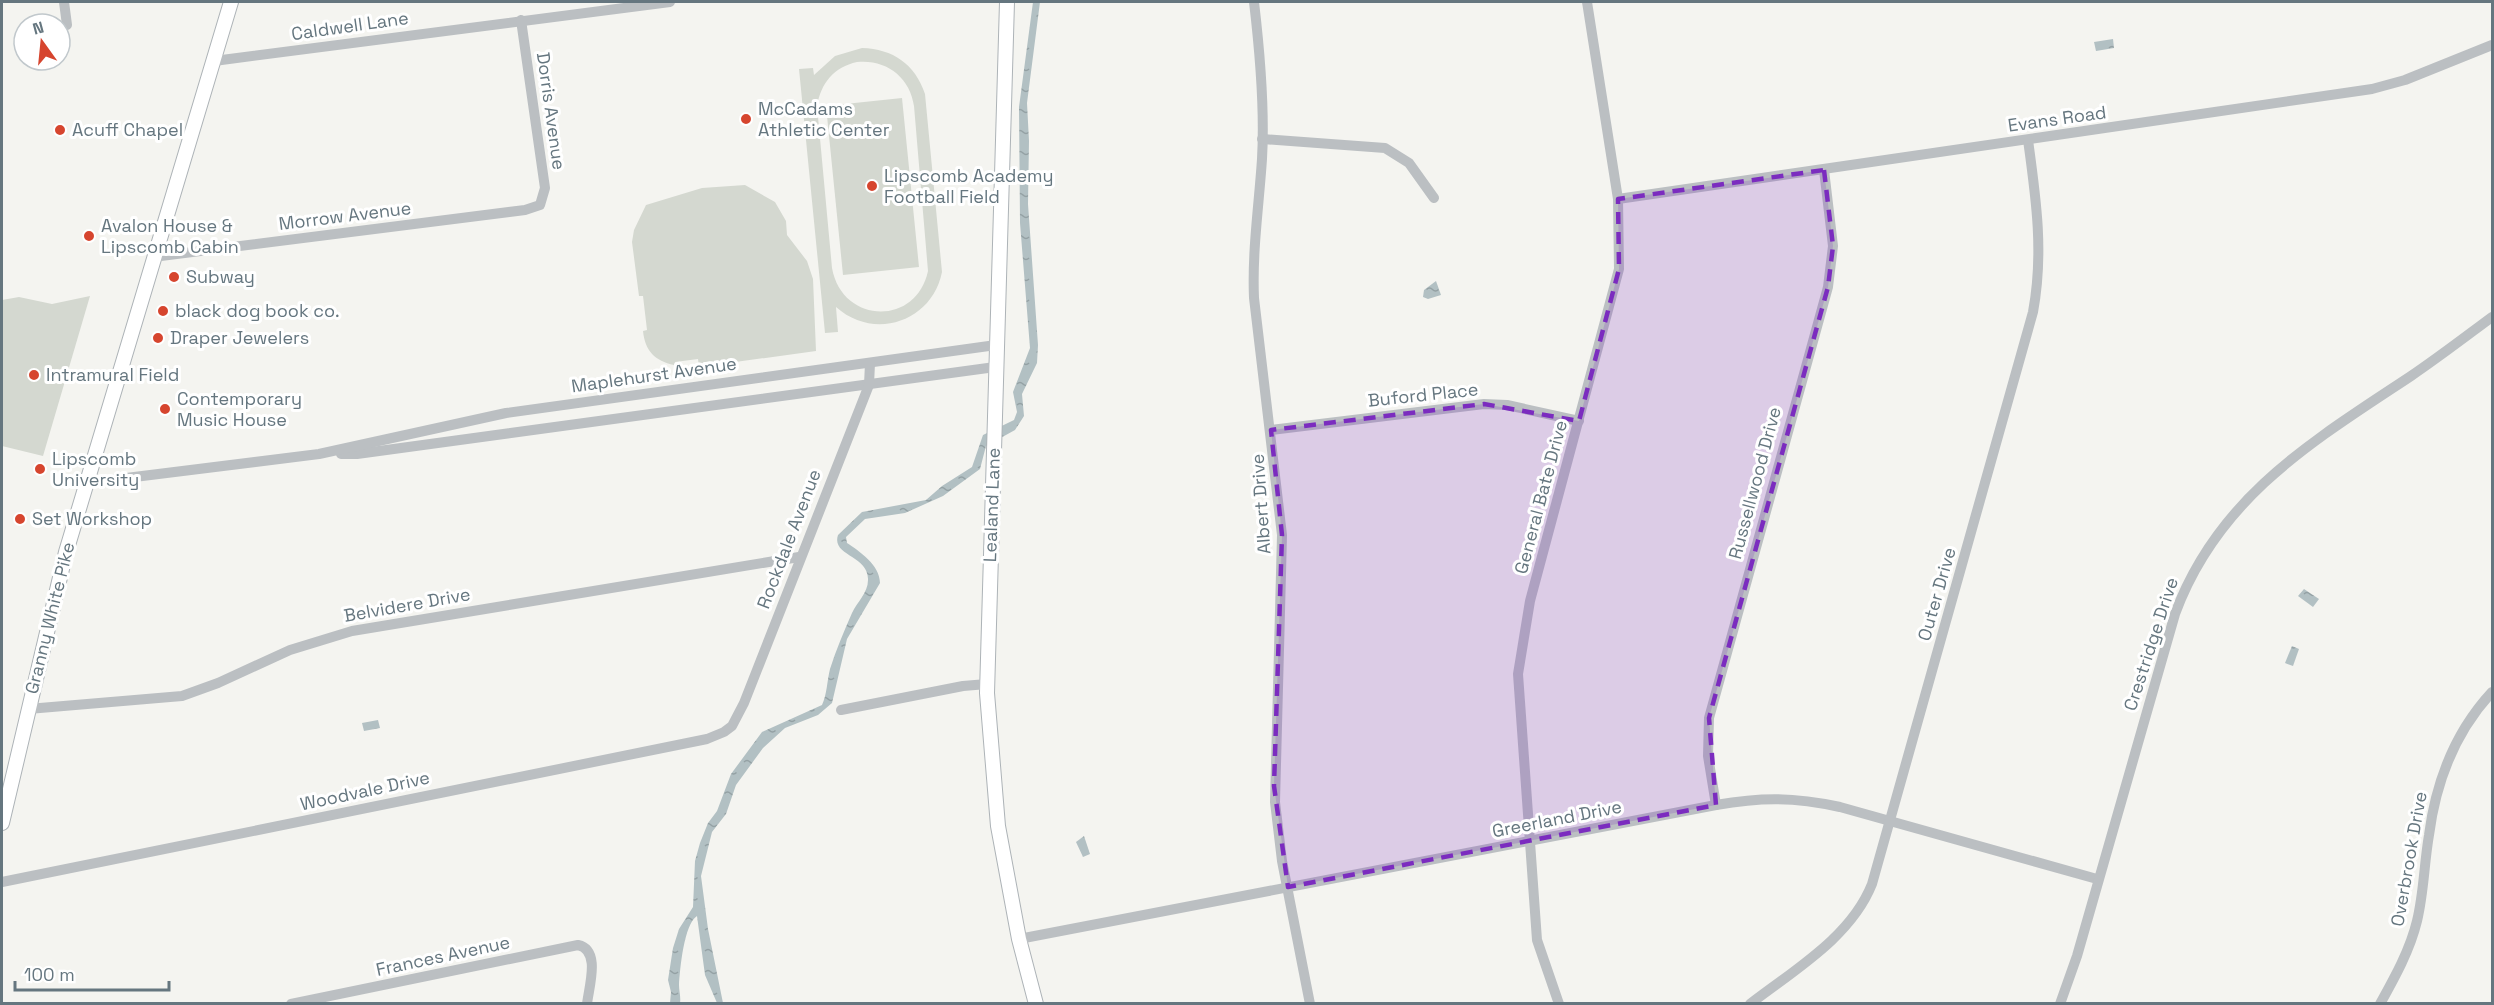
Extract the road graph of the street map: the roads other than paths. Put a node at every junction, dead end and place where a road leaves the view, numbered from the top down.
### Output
1 (231, 2) edge
2 (670, 2) edge
3 (1007, 2) edge
4 (1254, 2) edge
5 (1587, 2) edge
6 (521, 20) junction
7 (2493, 45) edge
8 (214, 61) junction
9 (1262, 140) junction
10 (2028, 140) junction
11 (1824, 170) junction
12 (1434, 198) dead end
13 (1618, 199) junction
14 (540, 205) joint
15 (153, 257) junction
16 (2493, 317) edge
17 (996, 345) junction
18 (870, 363) junction
19 (995, 367) junction
20 (869, 385) junction
21 (1579, 421) junction
22 (1271, 430) junction
23 (320, 454) junction
24 (86, 483) junction
25 (799, 557) junction
26 (987, 684) junction
27 (2493, 692) edge
28 (28, 709) junction
29 (841, 710) dead end
30 (732, 726) joint
31 (1716, 805) junction
32 (1890, 822) junction
33 (2, 823) edge
34 (1528, 841) junction
35 (2097, 879) junction
36 (2, 882) edge
37 (1288, 887) junction
38 (1019, 939) junction
39 (291, 1004) edge
40 (587, 1004) edge
41 (1036, 1004) edge
42 (1310, 1004) edge
43 (1559, 1004) edge
44 (1750, 1004) edge
45 (2061, 1004) edge
46 (2380, 1004) edge

1 - 8 street, Granny White Pike
2 - 6 street, Caldwell Lane
3 - 17 street, Lealand Lane
4 - 9 street, Albert Drive
5 - 13 street, General Bate Drive
6 - 8 street, Caldwell Lane
6 - 14 street, Dorris Avenue
7 - 10 street, Evans Road
8 - 15 street, Granny White Pike
9 - 12 street
9 - 22 street, Albert Drive
10 - 11 street, Evans Road
10 - 32 street, Outer Drive
11 - 13 street, Evans Road
11 - 31 street, Russellwood Drive
13 - 21 street, General Bate Drive
14 - 15 street, Morrow Avenue
15 - 24 street, Granny White Pike
16 - 35 street, Crestridge Drive
17 - 18 street, Maplehurst Avenue
17 - 19 street, Lealand Lane
18 - 20 street, Rockdale Avenue
18 - 23 street, Maplehurst Avenue
19 - 20 street, Maplehurst Avenue
19 - 26 street, Lealand Lane
20 - 23 street, Maplehurst Avenue
20 - 25 street, Rockdale Avenue
21 - 22 street, Buford Place
21 - 34 street, General Bate Drive
22 - 37 street, Albert Drive
23 - 24 street, Maplehurst Avenue
24 - 28 street, Granny White Pike
25 - 28 street, Belvidere Drive
25 - 30 street, Rockdale Avenue
26 - 29 street
26 - 38 street, Lealand Lane
27 - 46 street, Overbrook Drive
28 - 33 street, Granny White Pike
30 - 36 street, Woodvale Drive
31 - 32 street, Greerland Drive
31 - 34 street, Greerland Drive
32 - 35 street, Greerland Drive
32 - 44 street, Outer Drive
34 - 37 street, Greerland Drive
34 - 43 street, General Bate Drive
35 - 45 street, Crestridge Drive
37 - 38 street, Greerland Drive
37 - 42 street, Albert Drive
38 - 41 street, Lealand Lane
39 - 40 street, Frances Avenue

